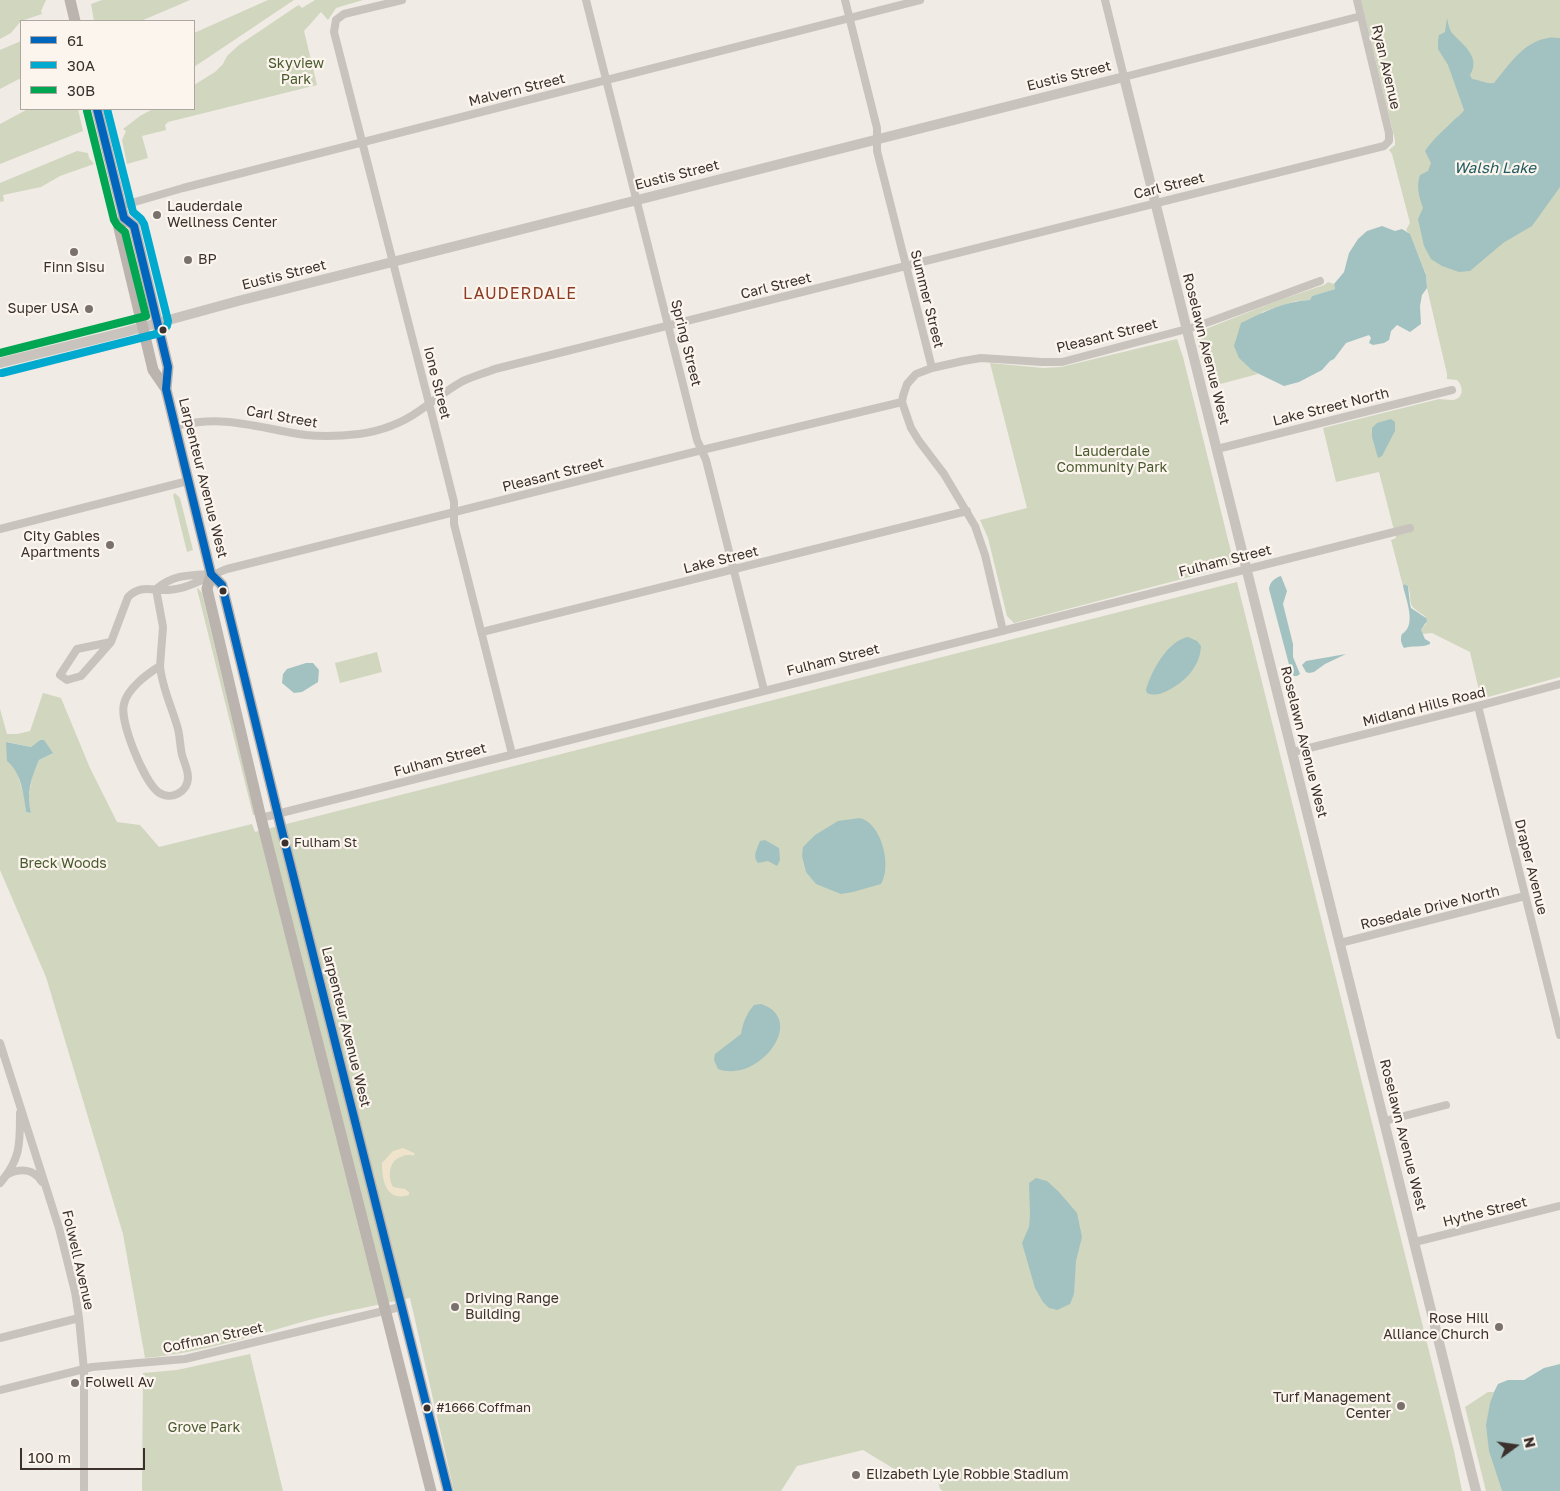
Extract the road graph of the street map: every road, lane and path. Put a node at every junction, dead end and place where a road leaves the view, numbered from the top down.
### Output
1 (70, 0) edge
2 (402, 0) edge
3 (586, 0) edge
4 (845, 0) edge
5 (920, 0) edge
6 (1105, 0) edge
7 (1357, 0) edge
8 (1361, 16) junction
9 (850, 18) junction
10 (75, 20) edge
11 (1124, 76) junction
12 (606, 81) junction
13 (97, 110) edge
14 (876, 139) junction
15 (1389, 141) joint
16 (363, 142) junction
17 (636, 200) junction
18 (1155, 202) junction
19 (121, 206) junction
20 (124, 218) junction
21 (394, 261) junction
22 (907, 266) junction
23 (1320, 281) dead end
24 (158, 324) junction
25 (669, 326) junction
26 (143, 328) junction
27 (1187, 329) junction
28 (0, 364) edge
29 (932, 368) junction
30 (166, 389) junction
31 (1452, 390) dead end
32 (902, 402) junction
33 (429, 404) junction
34 (175, 426) junction
35 (1217, 449) junction
36 (702, 450) junction
37 (188, 481) junction
38 (967, 511) junction
39 (454, 513) junction
40 (1410, 528) dead end
41 (0, 529) edge
42 (734, 569) junction
43 (1247, 569) junction
44 (211, 574) junction
45 (156, 589) junction
46 (1003, 631) junction
47 (482, 632) junction
48 (111, 642) junction
49 (160, 666) junction
50 (1560, 684) edge
51 (764, 690) junction
52 (1478, 706) junction
53 (1293, 752) junction
54 (512, 754) junction
55 (277, 814) junction
56 (262, 818) junction
57 (1525, 896) junction
58 (1340, 944) junction
59 (1560, 1035) edge
60 (0, 1042) edge
61 (0, 1061) edge
62 (10, 1073) junction
63 (20, 1104) junction
64 (1446, 1105) dead end
65 (1385, 1120) junction
66 (8, 1174) junction
67 (0, 1184) edge
68 (47, 1189) junction
69 (1560, 1206) edge
70 (1415, 1242) junction
71 (400, 1308) junction
72 (385, 1311) junction
73 (79, 1318) junction
74 (0, 1338) edge
75 (84, 1370) junction
76 (0, 1390) edge
77 (84, 1491) edge
78 (431, 1491) edge
79 (448, 1491) edge
80 (1476, 1491) edge

1 - 10 main road
2 - 16 street, Ione Street
3 - 12 street, Spring Street
4 - 9 street, Summer Street
5 - 9 street, Malvern Street
6 - 11 street, Roselawn Avenue West
7 - 8 street, Ryan Avenue
8 - 11 street, Eustis Street
8 - 15 street, Ryan Avenue
9 - 12 street, Malvern Street
9 - 14 street, Summer Street
11 - 14 street, Eustis Street
11 - 18 street, Roselawn Avenue West
12 - 16 street, Malvern Street
12 - 17 street, Spring Street
13 - 19 main road, Larpenteur Avenue West
14 - 17 street, Eustis Street
14 - 22 street, Summer Street
15 - 18 street, Carl Street
16 - 19 street, Malvern Street
16 - 21 street, Ione Street
17 - 21 street, Eustis Street
17 - 25 street, Spring Street
18 - 22 street, Carl Street
18 - 27 street, Roselawn Avenue West
19 - 20 main road, Larpenteur Avenue West
20 - 24 main road, Larpenteur Avenue West
20 - 26 main road, Larpenteur Avenue West
21 - 24 street, Eustis Street
21 - 33 street, Ione Street
22 - 25 street, Carl Street
22 - 29 street, Summer Street
23 - 27 street, Pleasant Street
24 - 26 street, Eustis Street
24 - 30 main road, Larpenteur Avenue West
25 - 33 street, Carl Street
25 - 36 street, Spring Street
26 - 28 street, Eustis Street
26 - 30 main road, Larpenteur Avenue West
27 - 29 street, Pleasant Street
27 - 35 street, Roselawn Avenue West
29 - 32 street, Summer Street
30 - 34 main road, Larpenteur Avenue West
31 - 35 street, Lake Street North
32 - 36 street, Pleasant Street
32 - 38 street
33 - 34 street, Carl Street
33 - 39 street, Ione Street
34 - 37 main road, Larpenteur Avenue West
35 - 43 street, Roselawn Avenue West
36 - 39 street, Pleasant Street
36 - 42 street, Spring Street
37 - 41 street
37 - 44 main road, Larpenteur Avenue West
38 - 42 street, Lake Street
38 - 46 street
39 - 44 street, Pleasant Street
39 - 47 street, Ione Street
40 - 43 street, Fulham Street
42 - 47 street, Lake Street
42 - 51 street, Spring Street
43 - 46 street, Fulham Street
43 - 53 street, Roselawn Avenue West
44 - 45 street, Pleasant Street
44 - 55 main road, Larpenteur Avenue West
44 - 56 main road, Larpenteur Avenue West
45 - 48 street, Pleasant Street
45 - 49 street
46 - 51 street, Fulham Street
47 - 54 street, Ione Street
48 - 48 street
49 - 49 street
50 - 52 street, Midland Hills Road
51 - 54 street, Fulham Street
52 - 53 street, Midland Hills Road
52 - 57 street, Draper Avenue
53 - 58 street, Roselawn Avenue West
54 - 55 street, Fulham Street
55 - 56 street, Fulham Street
55 - 71 main road, Larpenteur Avenue West
56 - 72 main road, Larpenteur Avenue West
57 - 58 street, Rosedale Drive North
57 - 59 street, Draper Avenue
58 - 65 street, Roselawn Avenue West
60 - 62 street, Folwell Avenue
61 - 62 street
62 - 63 street, Folwell Avenue
63 - 66 street
63 - 68 street, Folwell Avenue
64 - 65 street
65 - 70 street, Roselawn Avenue West
66 - 67 street
66 - 68 street
68 - 73 street, Folwell Avenue
69 - 70 street, Hythe Street
70 - 80 street, Roselawn Avenue West
71 - 72 street, Coffman Street
71 - 79 main road, Larpenteur Avenue West
72 - 75 street, Coffman Street
72 - 78 main road, Larpenteur Avenue West
73 - 74 street
73 - 75 street, Folwell Avenue
75 - 76 street, Coffman Street
75 - 77 street, Folwell Avenue

